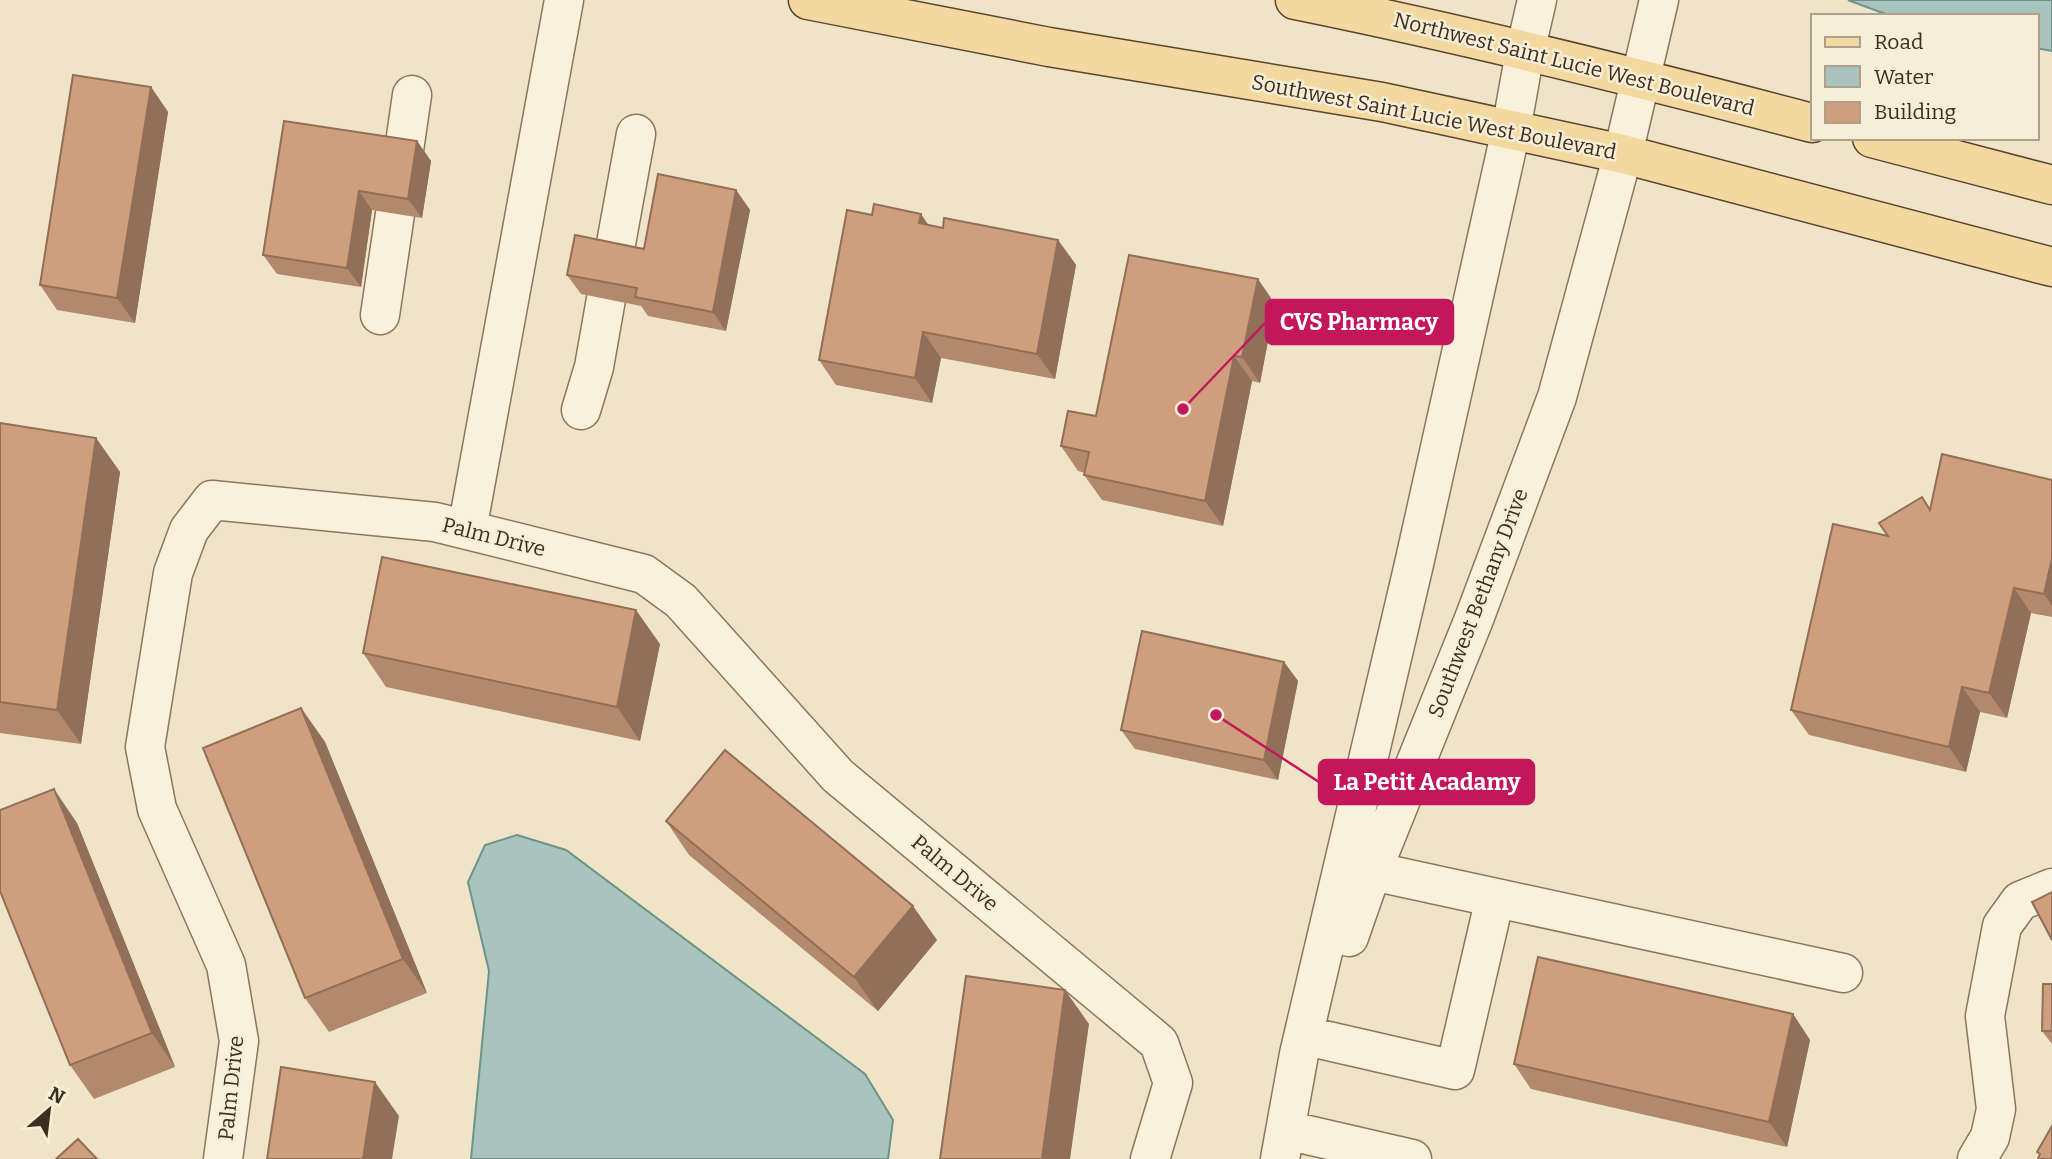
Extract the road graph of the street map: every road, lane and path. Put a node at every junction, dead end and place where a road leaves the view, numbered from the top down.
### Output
1 (564, 0) edge
2 (808, 0) edge
3 (1295, 0) edge
4 (1537, 0) edge
5 (1659, 0) edge
6 (1525, 52) junction
7 (1642, 79) junction
8 (412, 96) dead end
9 (1811, 123) edge
10 (1511, 130) junction
11 (636, 134) dead end
12 (1880, 140) edge
13 (1623, 154) junction
14 (403, 157) edge
15 (2052, 185) edge
16 (395, 214) edge
17 (613, 260) edge
18 (2052, 267) edge
19 (606, 299) edge
20 (380, 315) dead end
21 (581, 410) dead end
22 (467, 530) junction
23 (1372, 871) junction
24 (2052, 888) edge
25 (1495, 898) junction
26 (1843, 973) dead end
27 (1315, 1038) junction
28 (1285, 1136) edge
29 (223, 1159) edge
30 (1150, 1159) edge
31 (1412, 1159) edge
32 (1977, 1159) edge

1 - 22 street
2 - 10 main road, Southwest Saint Lucie West Boulevard
3 - 6 main road, Northwest Saint Lucie West Boulevard
4 - 6 street
5 - 7 street, Southwest Bethany Drive
6 - 7 main road, Northwest Saint Lucie West Boulevard
6 - 10 street
7 - 9 main road, Northwest Saint Lucie West Boulevard
7 - 13 street, Southwest Bethany Drive
8 - 14 street
10 - 13 main road, Southwest Saint Lucie West Boulevard
10 - 28 street
11 - 17 street
12 - 15 main road
13 - 18 main road, Southwest Saint Lucie West Boulevard
13 - 23 street, Southwest Bethany Drive
16 - 20 street
19 - 21 street
22 - 29 street, Palm Drive
22 - 30 street, Palm Drive
23 - 25 street
23 - 27 street, Southwest Bethany Drive
24 - 32 street
25 - 26 street
25 - 27 street
27 - 28 street, Southwest Bethany Drive
28 - 31 street

